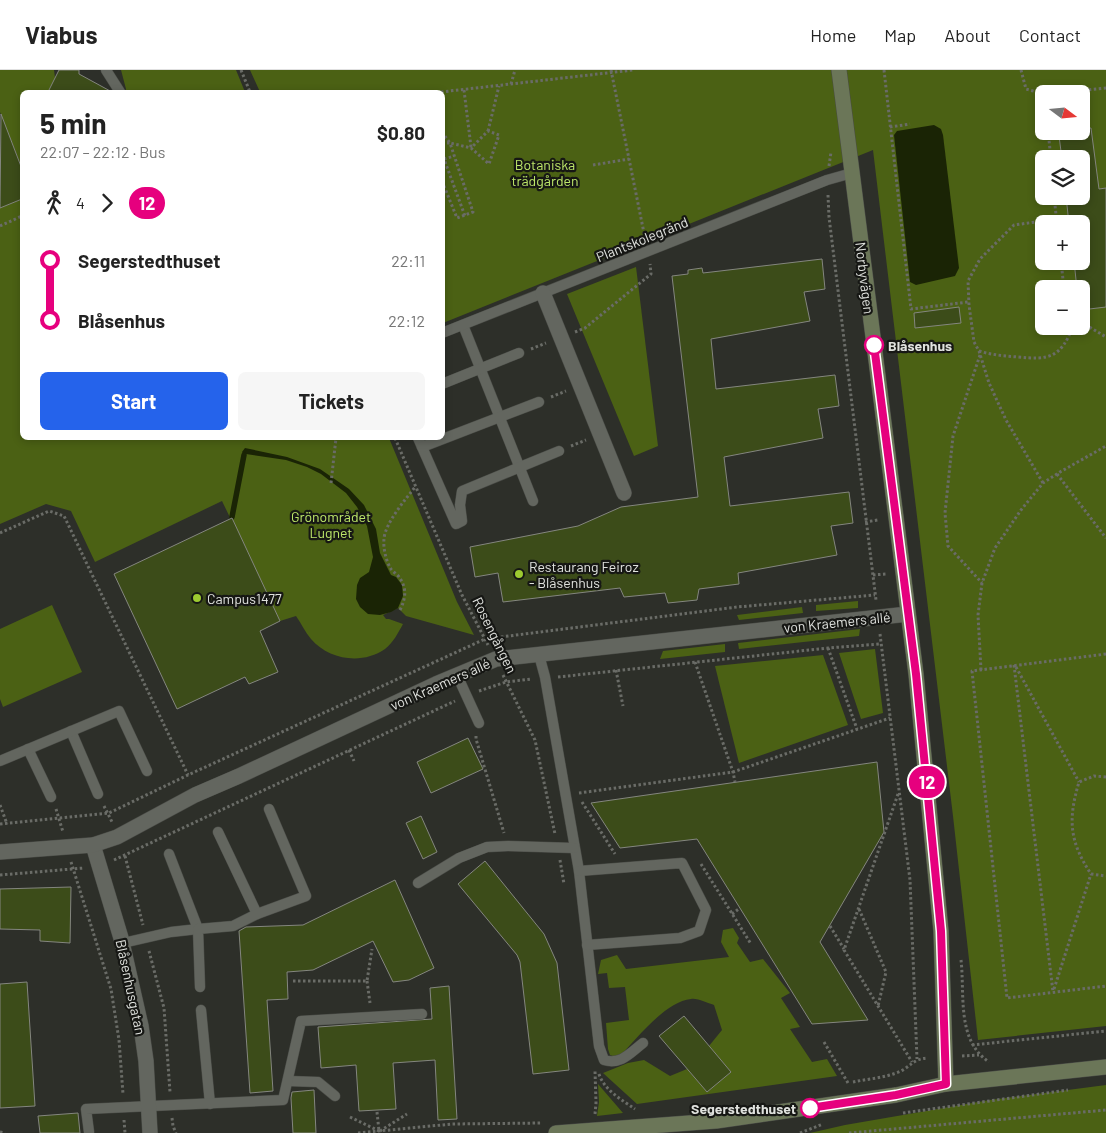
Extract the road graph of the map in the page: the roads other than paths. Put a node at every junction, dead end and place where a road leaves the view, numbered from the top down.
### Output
1 (106, 70) edge
2 (839, 70) edge
3 (119, 90) edge
4 (852, 173) junction
5 (543, 293) junction
6 (463, 325) junction
7 (445, 332) edge
8 (520, 353) road end
9 (480, 369) junction
10 (445, 383) edge
11 (539, 402) road end
12 (500, 417) junction
13 (445, 434) edge
14 (420, 442) edge
15 (559, 451) road end
16 (519, 467) junction
17 (624, 493) dead end
18 (532, 502) dead end
19 (908, 614) junction
20 (539, 654) junction
21 (457, 676) junction
22 (479, 723) road end
23 (71, 731) junction
24 (28, 749) junction
25 (0, 761) edge
26 (147, 771) dead end
27 (98, 794) dead end
28 (51, 797) dead end
29 (269, 809) dead end
30 (218, 832) dead end
31 (93, 845) junction
32 (574, 848) junction
33 (0, 852) edge
34 (169, 854) dead end
35 (579, 871) junction
36 (418, 883) dead end
37 (256, 914) junction
38 (198, 928) junction
39 (123, 943) junction
40 (587, 945) junction
41 (200, 987) dead end
42 (202, 1010) dead end
43 (422, 1014) dead end
44 (643, 1043) dead end
45 (1106, 1067) edge
46 (288, 1081) junction
47 (946, 1084) junction
48 (335, 1096) dead end
49 (210, 1104) junction
50 (148, 1107) junction
51 (89, 1132) edge
52 (150, 1133) edge
53 (556, 1133) edge

1 - 3 lane
2 - 4 street, Norbyvägen
4 - 5 lane, Plantskolegränd
4 - 19 street, Norbyvägen
5 - 6 lane, Plantskolegränd
5 - 17 street
6 - 7 lane, Plantskolegränd
6 - 9 lane
8 - 9 lane
9 - 10 lane
9 - 12 lane
11 - 12 lane
12 - 13 lane
12 - 16 lane
14 - 16 lane
15 - 16 lane
16 - 18 lane
19 - 20 street, von Kraemers allé
19 - 47 street, Norbyvägen
20 - 21 street, von Kraemers allé
20 - 32 lane
21 - 22 lane
21 - 31 street, von Kraemers allé
23 - 24 lane
23 - 26 lane
23 - 27 lane
24 - 25 lane
24 - 28 lane
29 - 37 lane
30 - 37 lane
31 - 33 street, von Kraemers allé
31 - 39 street, Blåsenhusgatan
32 - 35 lane
32 - 36 lane
34 - 38 lane
35 - 40 lane
35 - 40 lane
37 - 38 lane
38 - 39 lane
38 - 41 lane
39 - 50 street, Blåsenhusgatan
40 - 44 lane
42 - 49 lane
43 - 46 lane
45 - 47 street
46 - 48 lane
46 - 49 lane
47 - 53 street
49 - 50 lane
50 - 51 lane
50 - 52 street, Blåsenhusgatan

